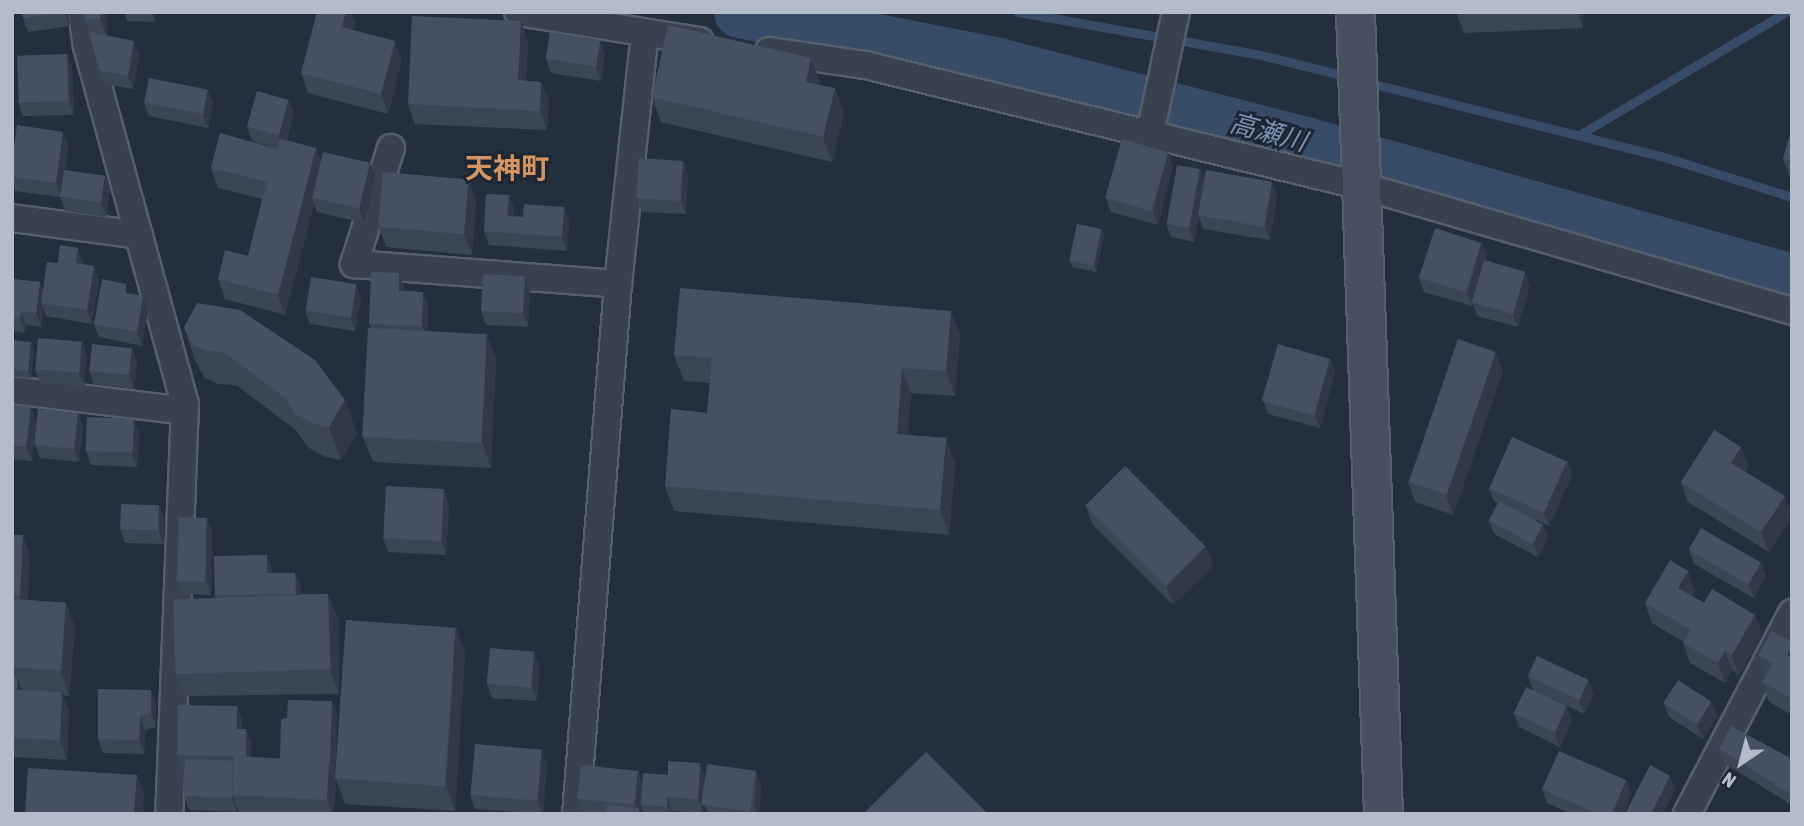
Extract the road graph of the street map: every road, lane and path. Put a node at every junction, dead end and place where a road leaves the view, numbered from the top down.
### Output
1 (82, 12) edge
2 (519, 12) edge
3 (1176, 12) edge
4 (1355, 29) edge
5 (645, 33) junction
6 (1150, 134) junction
7 (391, 148) dead end
8 (1363, 186) junction
9 (12, 218) edge
10 (139, 235) junction
11 (618, 284) junction
12 (1792, 311) edge
13 (12, 390) edge
14 (185, 411) junction
15 (1792, 613) edge
16 (169, 814) edge
17 (576, 814) edge
18 (1383, 814) edge
19 (1687, 814) edge

1 - 10 street
2 - 5 street
3 - 6 street
4 - 8 street
5 - 6 street
5 - 11 street
6 - 8 street
7 - 11 street
8 - 12 street
8 - 18 street
9 - 10 street
10 - 14 street
11 - 17 street
13 - 14 street
14 - 16 street
15 - 19 street

